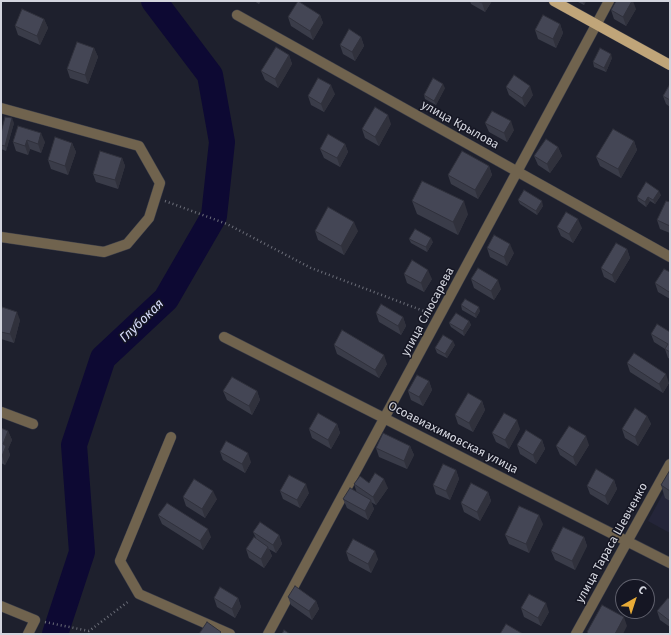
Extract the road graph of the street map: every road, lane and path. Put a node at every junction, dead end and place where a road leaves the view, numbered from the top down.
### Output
1 (554, 1) edge
2 (609, 1) edge
3 (237, 15) dead end
4 (597, 25) junction
5 (670, 65) edge
6 (1, 108) edge
7 (518, 172) junction
8 (156, 197) junction
9 (1, 237) edge
10 (670, 257) edge
11 (440, 317) junction
12 (224, 337) dead end
13 (1, 412) edge
14 (385, 418) junction
15 (33, 424) dead end
16 (171, 437) dead end
17 (670, 464) edge
18 (628, 542) junction
19 (670, 562) edge
20 (139, 594) junction
21 (1, 606) edge
22 (35, 620) junction
23 (28, 634) edge
24 (230, 634) edge
25 (268, 634) edge
26 (576, 634) edge

1 - 4 main road
2 - 4 street, улица Слюсарева
3 - 7 street, улица Крылова
4 - 5 main road
4 - 7 street, улица Слюсарева
6 - 8 street
7 - 10 street, улица Крылова
7 - 11 street, улица Слюсарева
8 - 9 street
8 - 11 path
11 - 14 street, улица Слюсарева
12 - 14 street, Осоавиахимовская улица
13 - 15 street
14 - 18 street, Осоавиахимовская улица
14 - 25 street, улица Слюсарева
16 - 20 street
17 - 18 street, улица Тараса Шевченко
18 - 19 street, Осоавиахимовская улица
18 - 26 street, улица Тараса Шевченко
20 - 22 path
20 - 24 street
21 - 22 street
22 - 23 street

